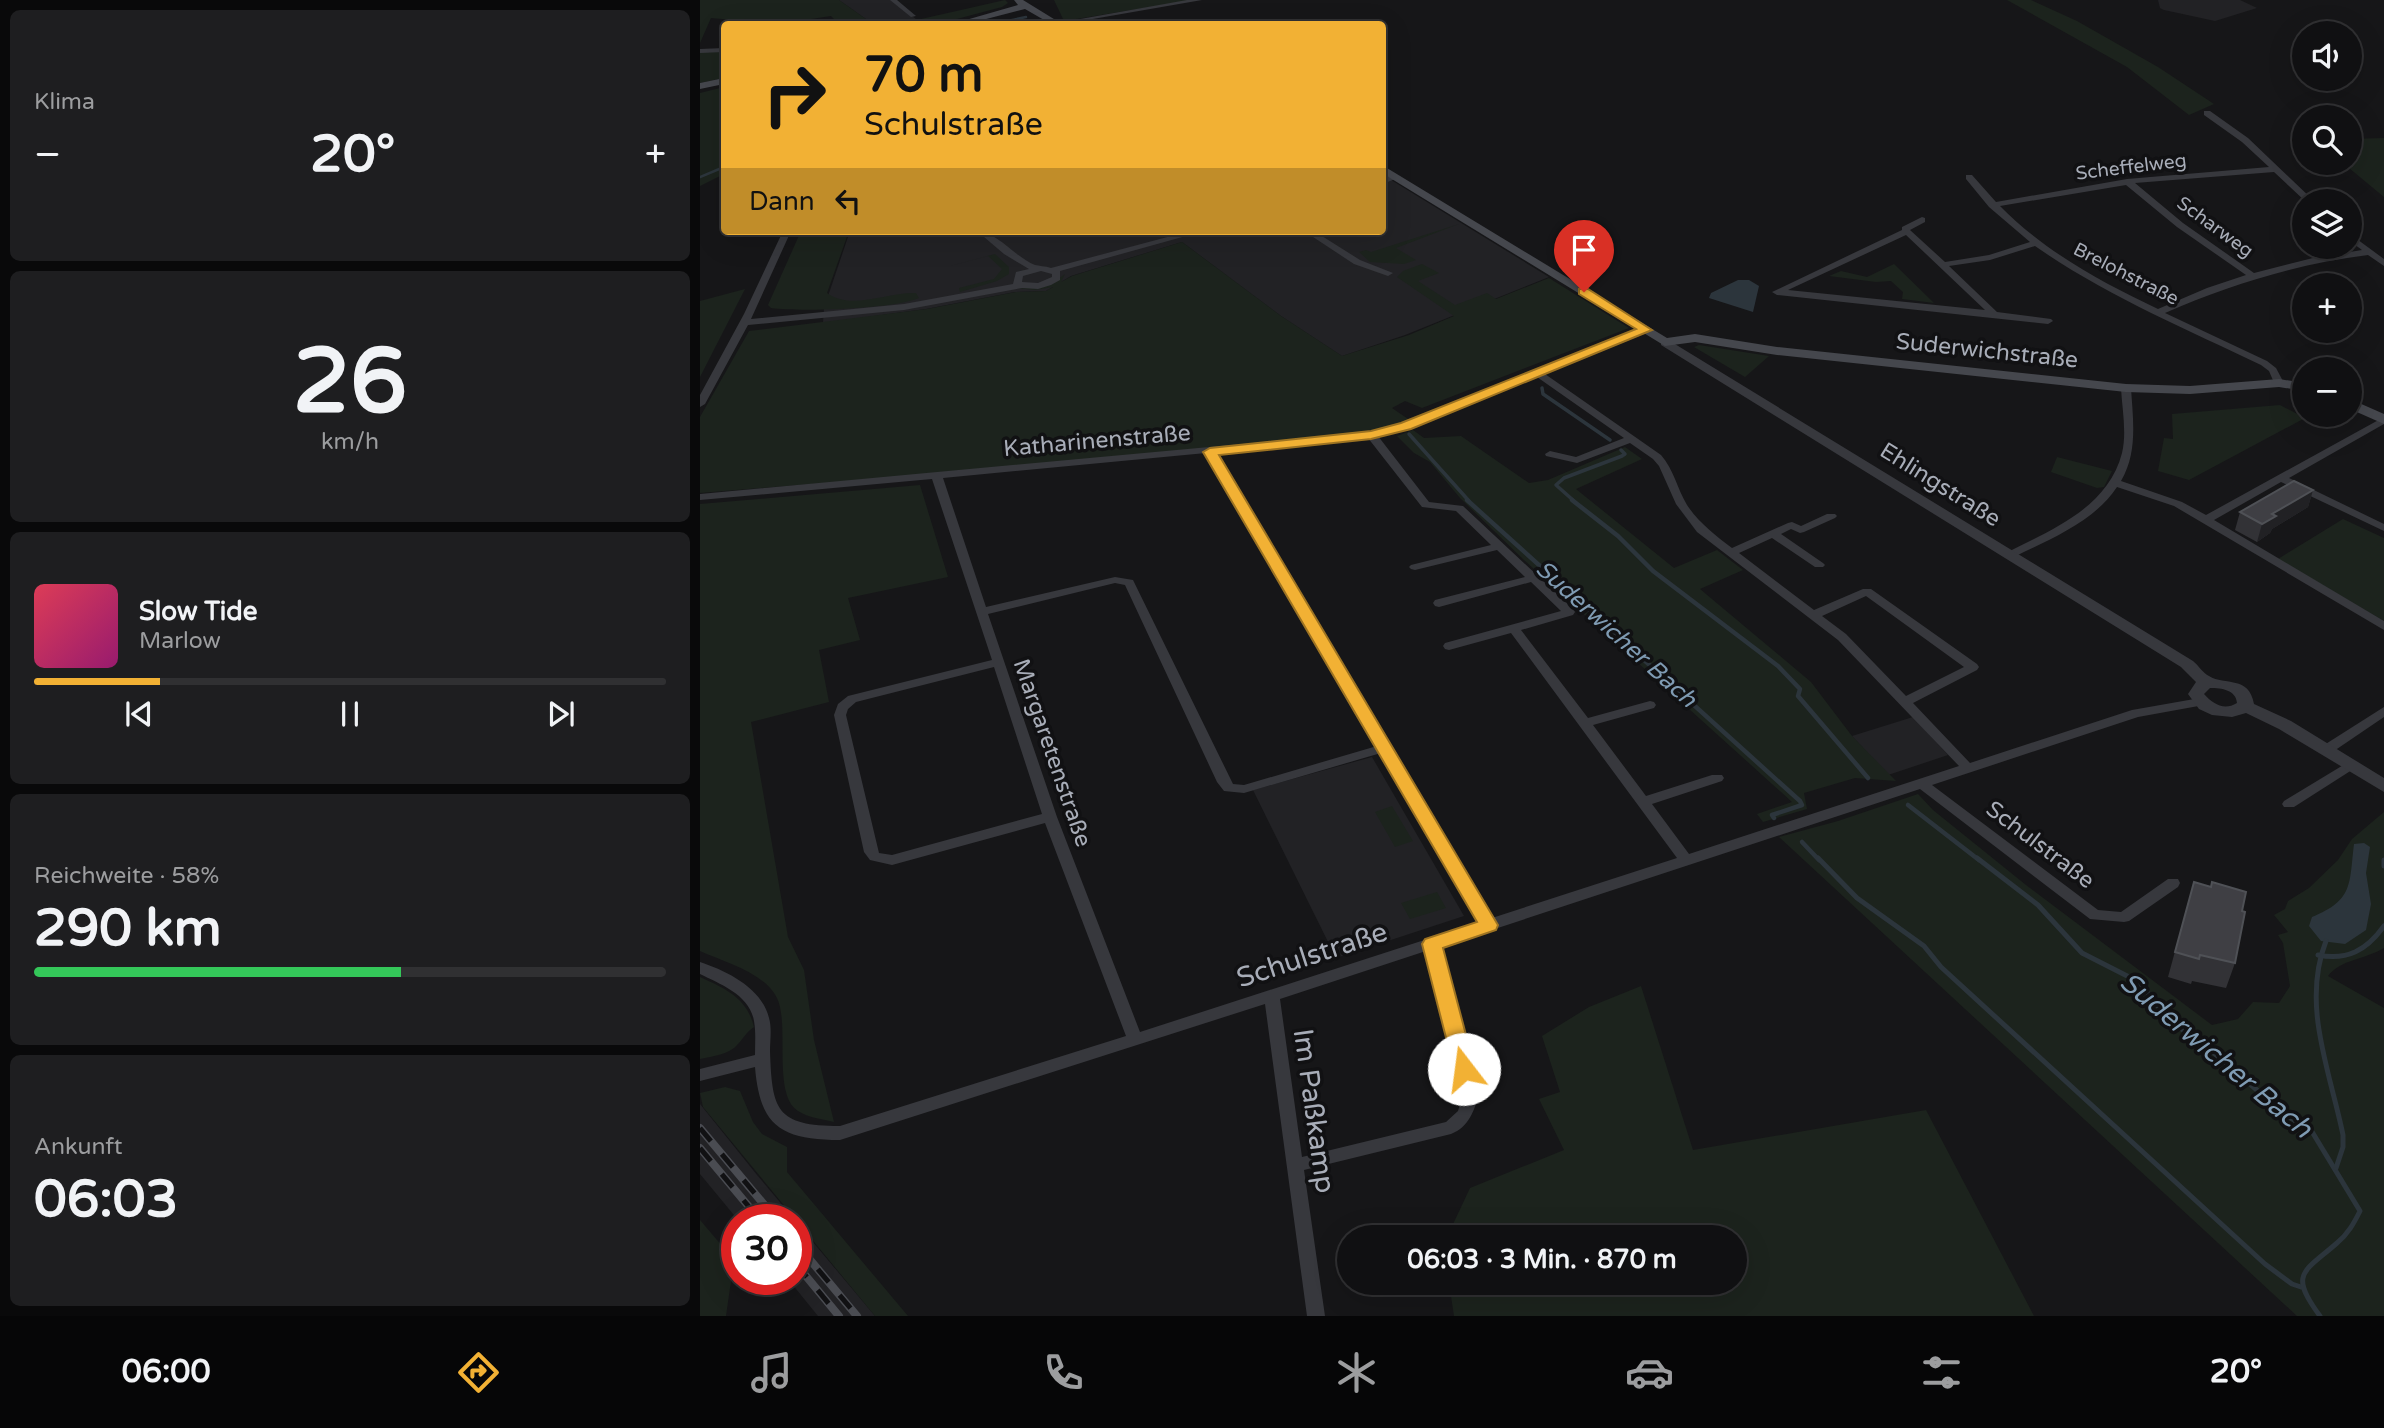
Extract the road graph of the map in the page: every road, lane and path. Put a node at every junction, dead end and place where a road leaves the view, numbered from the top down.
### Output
1 (893, 0) edge
2 (1016, 0) edge
3 (1199, 0) edge
4 (1026, 6) junction
5 (913, 16) dead end
6 (968, 21) edge
7 (1051, 21) edge
8 (1074, 21) edge
9 (721, 50) edge
10 (700, 51) edge
11 (721, 82) edge
12 (700, 86) edge
13 (2207, 113) dead end
14 (2276, 169) junction
15 (1386, 170) edge
16 (1398, 177) junction
17 (1969, 177) dead end
18 (1386, 181) edge
19 (2127, 181) junction
20 (2297, 189) edge
21 (1992, 205) junction
22 (1922, 220) dead end
23 (1907, 231) junction
24 (785, 235) edge
25 (986, 235) edge
26 (1186, 235) edge
27 (1314, 235) edge
28 (2035, 243) junction
29 (2362, 247) edge
30 (1007, 252) junction
31 (2368, 252) junction
32 (1093, 261) joint
33 (2384, 263) edge
34 (1942, 265) junction
35 (1034, 268) junction
36 (1056, 272) junction
37 (1388, 273) dead end
38 (2250, 274) junction
39 (1020, 279) junction
40 (960, 297) joint
41 (848, 312) joint
42 (2159, 312) junction
43 (1994, 314) junction
44 (747, 318) junction
45 (2048, 321) dead end
46 (1646, 330) junction
47 (1665, 342) junction
48 (1538, 373) junction
49 (2278, 383) junction
50 (2292, 385) edge
51 (2126, 388) junction
52 (700, 404) edge
53 (2362, 410) edge
54 (2384, 420) edge
55 (1371, 435) junction
56 (1631, 439) junction
57 (1210, 452) junction
58 (1550, 454) dead end
59 (937, 477) junction
60 (2280, 478) junction
61 (2116, 483) junction
62 (700, 497) edge
63 (1831, 516) dead end
64 (2207, 520) junction
65 (2384, 528) edge
66 (1773, 534) junction
67 (1499, 546) junction
68 (1729, 553) junction
69 (2010, 555) junction
70 (1819, 565) dead end
71 (1415, 567) dead end
72 (1533, 578) junction
73 (1439, 603) dead end
74 (982, 612) junction
75 (1814, 615) junction
76 (2384, 626) edge
77 (1514, 628) junction
78 (1449, 646) dead end
79 (999, 662) junction
80 (2207, 683) junction
81 (1905, 702) junction
82 (2200, 702) junction
83 (1650, 705) dead end
84 (2245, 706) junction
85 (2384, 711) edge
86 (1585, 723) junction
87 (1385, 748) junction
88 (2326, 750) junction
89 (2350, 765) junction
90 (1968, 768) junction
91 (1717, 778) dead end
92 (1921, 783) junction
93 (2384, 786) edge
94 (1643, 802) junction
95 (2289, 804) dead end
96 (1050, 817) junction
97 (1687, 861) junction
98 (2172, 883) dead end
99 (1489, 925) junction
100 (1432, 944) junction
101 (700, 968) edge
102 (1272, 996) junction
103 (1135, 1040) junction
104 (764, 1059) junction
105 (700, 1075) edge
106 (1294, 1166) junction
107 (1316, 1316) edge

1 - 5 street
2 - 4 main road
3 - 8 street
4 - 6 main road
4 - 7 main road
9 - 10 street
11 - 12 main road
13 - 14 street
14 - 19 street, Scheffelweg
14 - 20 street
15 - 16 main road
16 - 18 street
16 - 46 main road
17 - 21 street, Brelohstraße
19 - 21 street, Scheffelweg
19 - 38 street, Scharweg
21 - 28 street, Brelohstraße
22 - 23 street
23 - 34 street
23 - 43 street
24 - 44 street
25 - 30 street
26 - 32 street
27 - 37 street
28 - 34 street
28 - 42 street, Brelohstraße
29 - 31 street
30 - 35 street
30 - 39 street
31 - 33 street
31 - 38 street
32 - 36 street
34 - 43 street
35 - 36 street
35 - 39 street
36 - 39 street
38 - 42 street
39 - 40 street
40 - 41 street
41 - 44 street
42 - 49 street, Brelohstraße
43 - 45 street
44 - 52 street
46 - 47 main road, Ehlingstraße
46 - 48 street, Katharinenstraße
47 - 51 main road, Suderwichstraße
47 - 69 street, Ehlingstraße
48 - 55 street, Katharinenstraße
48 - 56 street
49 - 50 main road, Suderwichstraße
49 - 51 main road, Suderwichstraße
51 - 61 street
53 - 54 main road
54 - 60 street
55 - 57 street, Katharinenstraße
55 - 67 street
56 - 58 street
56 - 68 street
57 - 59 street, Katharinenstraße
57 - 87 street
59 - 62 street, Katharinenstraße
59 - 74 street, Margaretenstraße
60 - 64 street
60 - 65 street
61 - 64 street
61 - 69 street
63 - 66 street
64 - 76 street
66 - 68 street
66 - 70 street
67 - 71 street
67 - 72 street
68 - 75 street
69 - 80 street, Ehlingstraße
72 - 73 street
72 - 77 street
74 - 79 street, Margaretenstraße
74 - 87 street
75 - 81 street
75 - 81 street
77 - 78 street
77 - 86 street
79 - 96 street, Margaretenstraße
79 - 96 street
80 - 82 street
80 - 84 street, Ehlingstraße
81 - 90 street
82 - 84 street, Ehlingstraße
82 - 90 street, Schulstraße
83 - 86 street
84 - 88 street, Ehlingstraße
85 - 88 street
86 - 94 street
87 - 99 street
88 - 89 street, Ehlingstraße
89 - 93 street, Ehlingstraße
89 - 95 street
90 - 92 street, Schulstraße
91 - 94 street
92 - 97 street, Schulstraße
92 - 98 street, Schulstraße
94 - 97 street
96 - 103 street, Margaretenstraße
97 - 99 street, Schulstraße
99 - 100 street, Schulstraße
100 - 102 street, Schulstraße
100 - 106 street
101 - 104 street, Schulstraße
102 - 103 street, Schulstraße
102 - 106 street, Im Paßkamp
103 - 104 street, Schulstraße
104 - 105 street
106 - 107 street, Im Paßkamp

